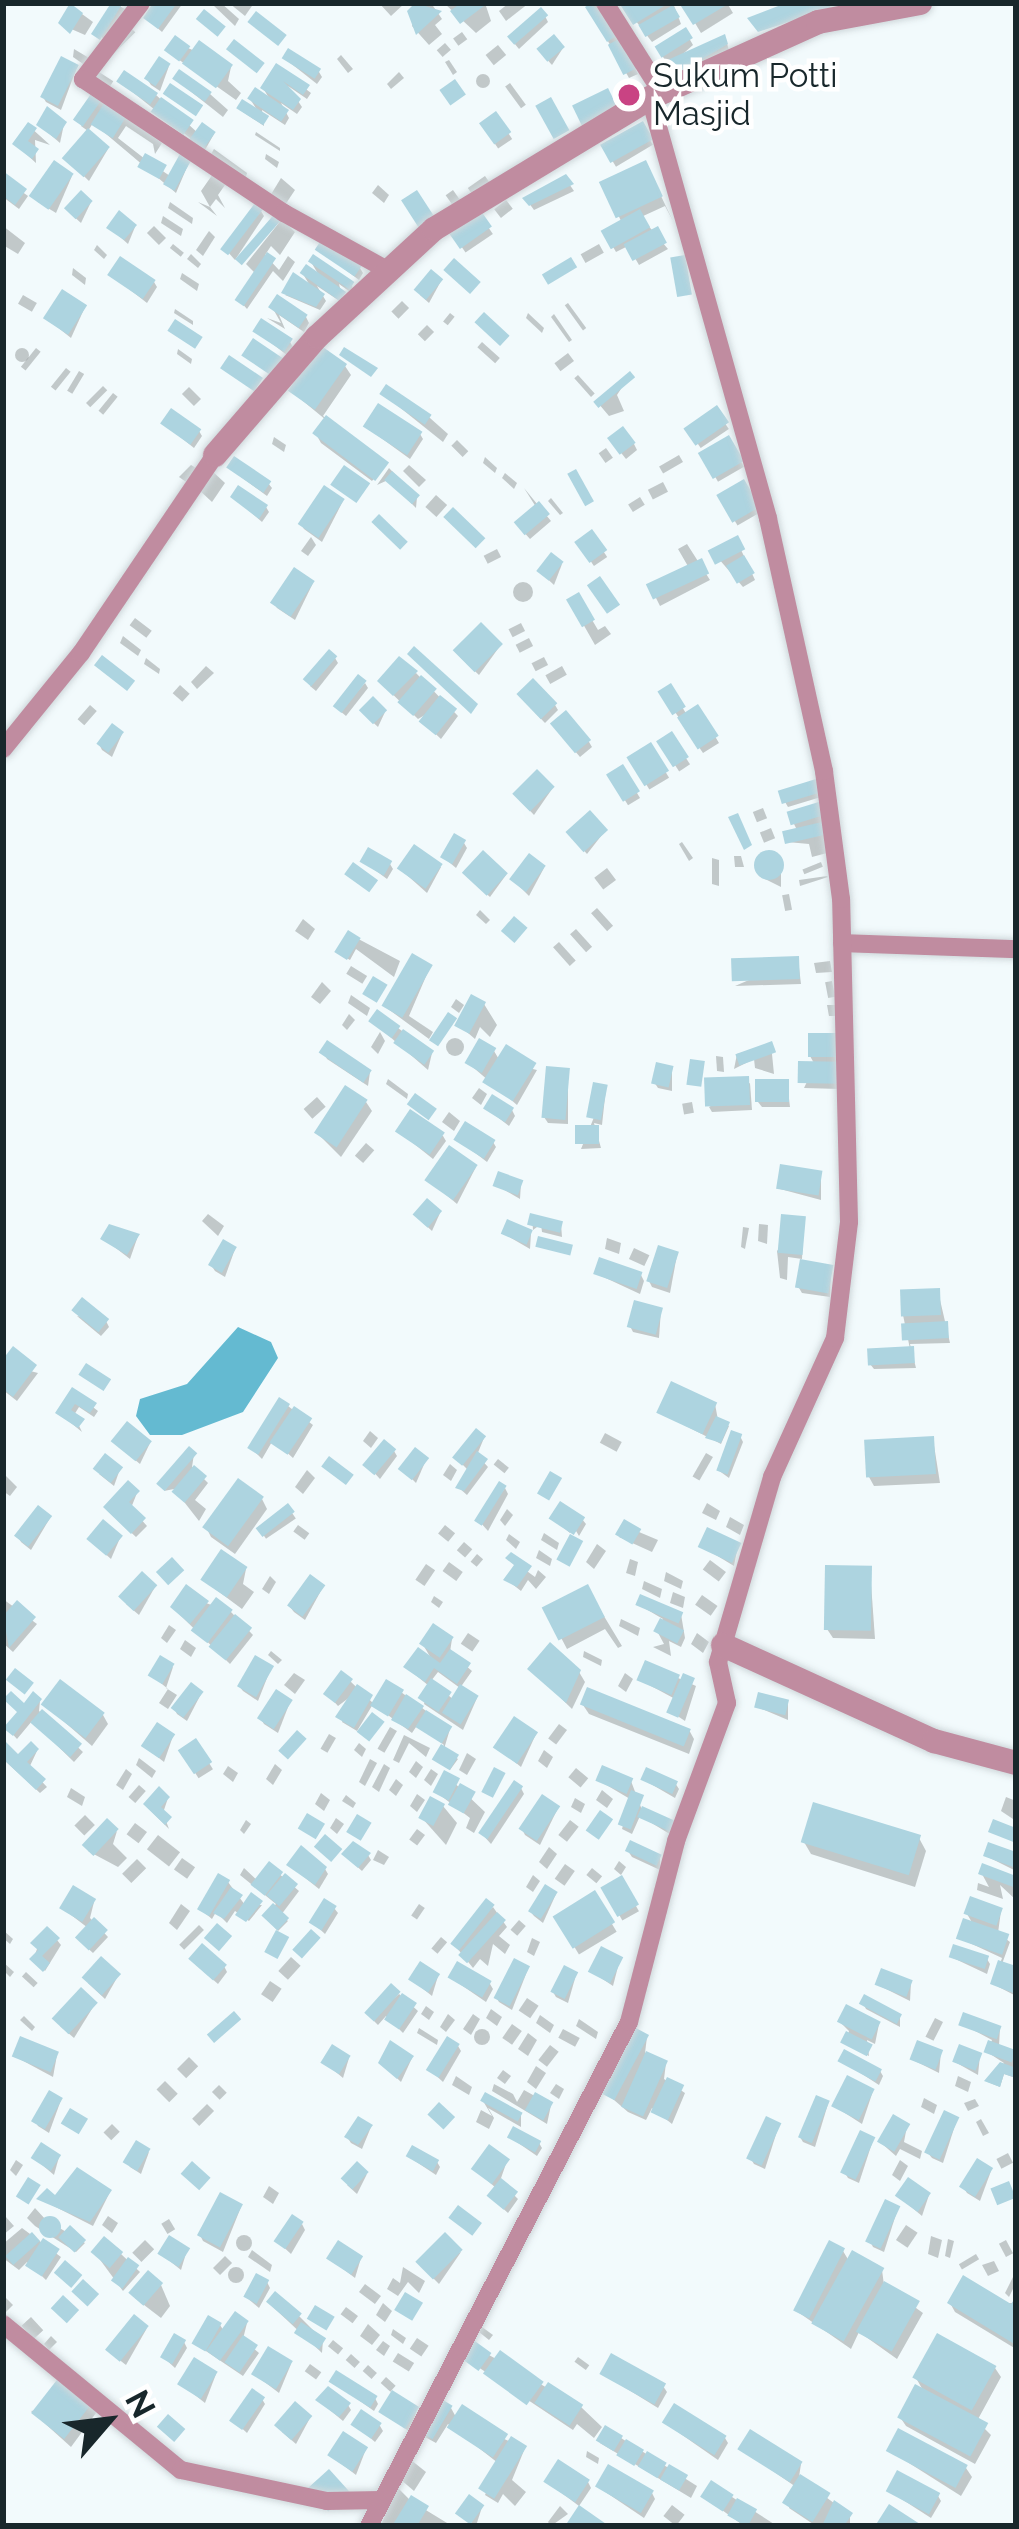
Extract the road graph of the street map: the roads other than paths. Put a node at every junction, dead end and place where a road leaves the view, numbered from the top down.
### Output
1 (141, 3) edge
2 (605, 3) edge
3 (920, 3) edge
4 (656, 96) junction
5 (389, 271) junction
6 (214, 455) joint
7 (3, 749) edge
8 (842, 943) junction
9 (1016, 949) edge
10 (723, 1646) junction
11 (1016, 1763) edge
12 (3, 2324) edge
13 (381, 2500) junction
14 (368, 2526) edge

1 - 5 street
2 - 4 street
3 - 4 street
4 - 5 street
4 - 8 street
5 - 6 street
6 - 7 street
8 - 9 street
8 - 10 street
10 - 11 street
10 - 13 street
12 - 13 street
13 - 14 street

